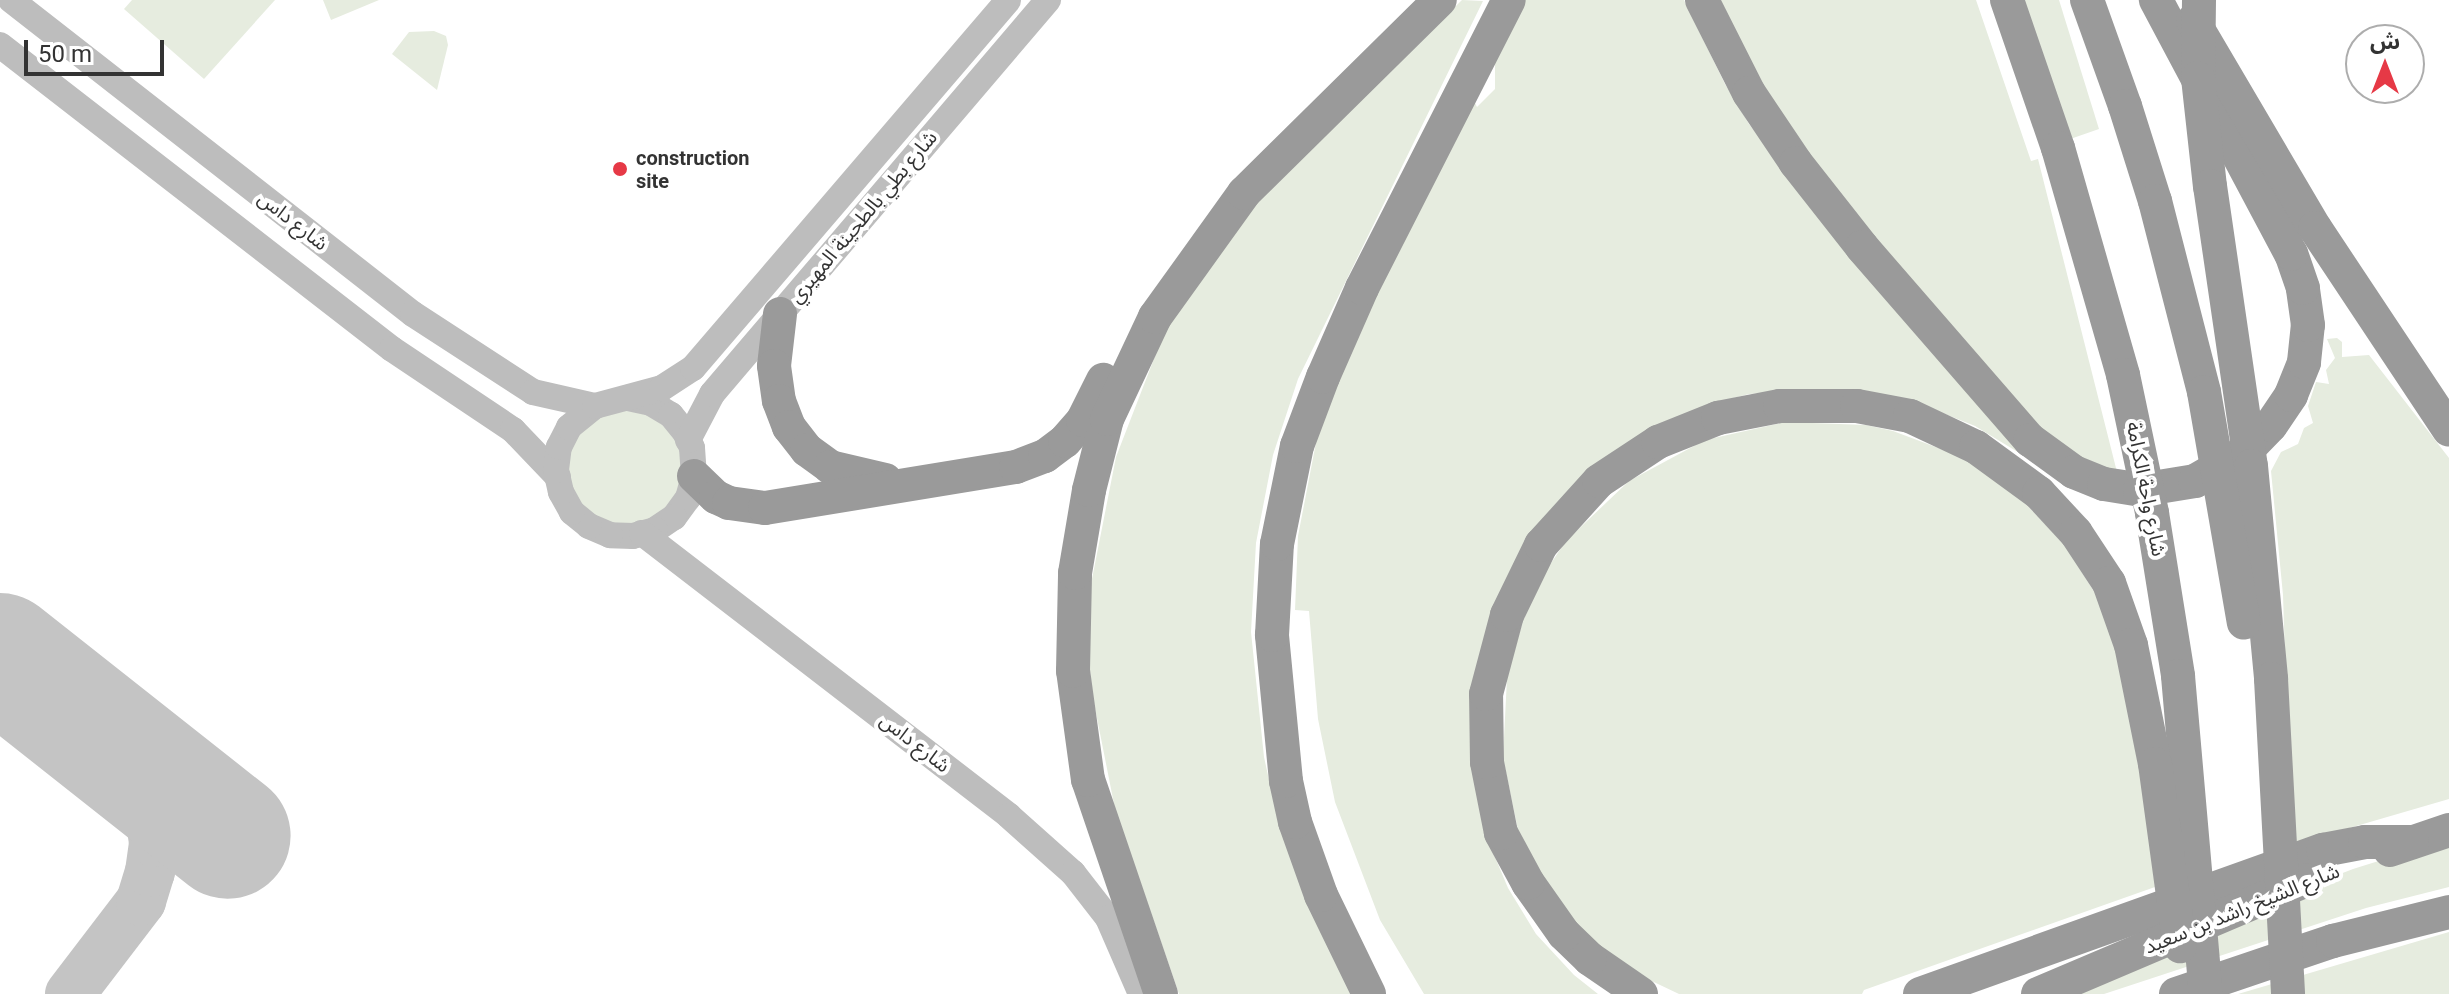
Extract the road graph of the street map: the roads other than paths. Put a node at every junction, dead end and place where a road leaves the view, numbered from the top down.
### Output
1 (11, 0) edge
2 (1008, 0) edge
3 (1048, 0) edge
4 (1440, 0) edge
5 (1509, 0) edge
6 (1702, 0) edge
7 (2007, 0) edge
8 (2087, 0) edge
9 (2156, 0) edge
10 (2181, 0) edge
11 (2199, 0) edge
12 (0, 45) edge
13 (1319, 119) junction
14 (780, 314) junction
15 (628, 398) junction
16 (595, 406) junction
17 (2449, 430) edge
18 (688, 440) junction
19 (694, 476) junction
20 (558, 477) junction
21 (913, 484) junction
22 (642, 533) junction
23 (2449, 830) edge
24 (2412, 842) junction
25 (2449, 912) edge
26 (1141, 994) edge
27 (1161, 994) edge
28 (1369, 994) edge
29 (1641, 994) edge
30 (1920, 994) edge
31 (2038, 994) edge
32 (2176, 994) edge
33 (2187, 994) edge
34 (2206, 994) edge
35 (2281, 994) edge
36 (2288, 994) edge

1 - 16 street, شارع داس
2 - 15 street, شارع بطي بالطحينة المهيري
3 - 14 street, شارع بطي بالطحينة المهيري
4 - 13 highway
5 - 28 highway
6 - 9 highway
7 - 34 highway, شارع واحة الكرامة, bridge
8 - 35 highway, bridge
10 - 17 highway
11 - 36 highway, bridge
12 - 20 street, شارع داس
13 - 21 highway
13 - 27 highway
14 - 18 street, شارع بطي بالطحينة المهيري
14 - 21 highway
15 - 16 street
15 - 18 street
16 - 20 street
18 - 19 street
19 - 21 highway
19 - 22 street
20 - 22 street
22 - 26 street, شارع داس
23 - 24 highway, شارع الشيخ راشد بن سعيد
24 - 30 highway
24 - 31 highway, شارع الشيخ راشد بن سعيد
25 - 32 highway
29 - 33 highway, bridge

